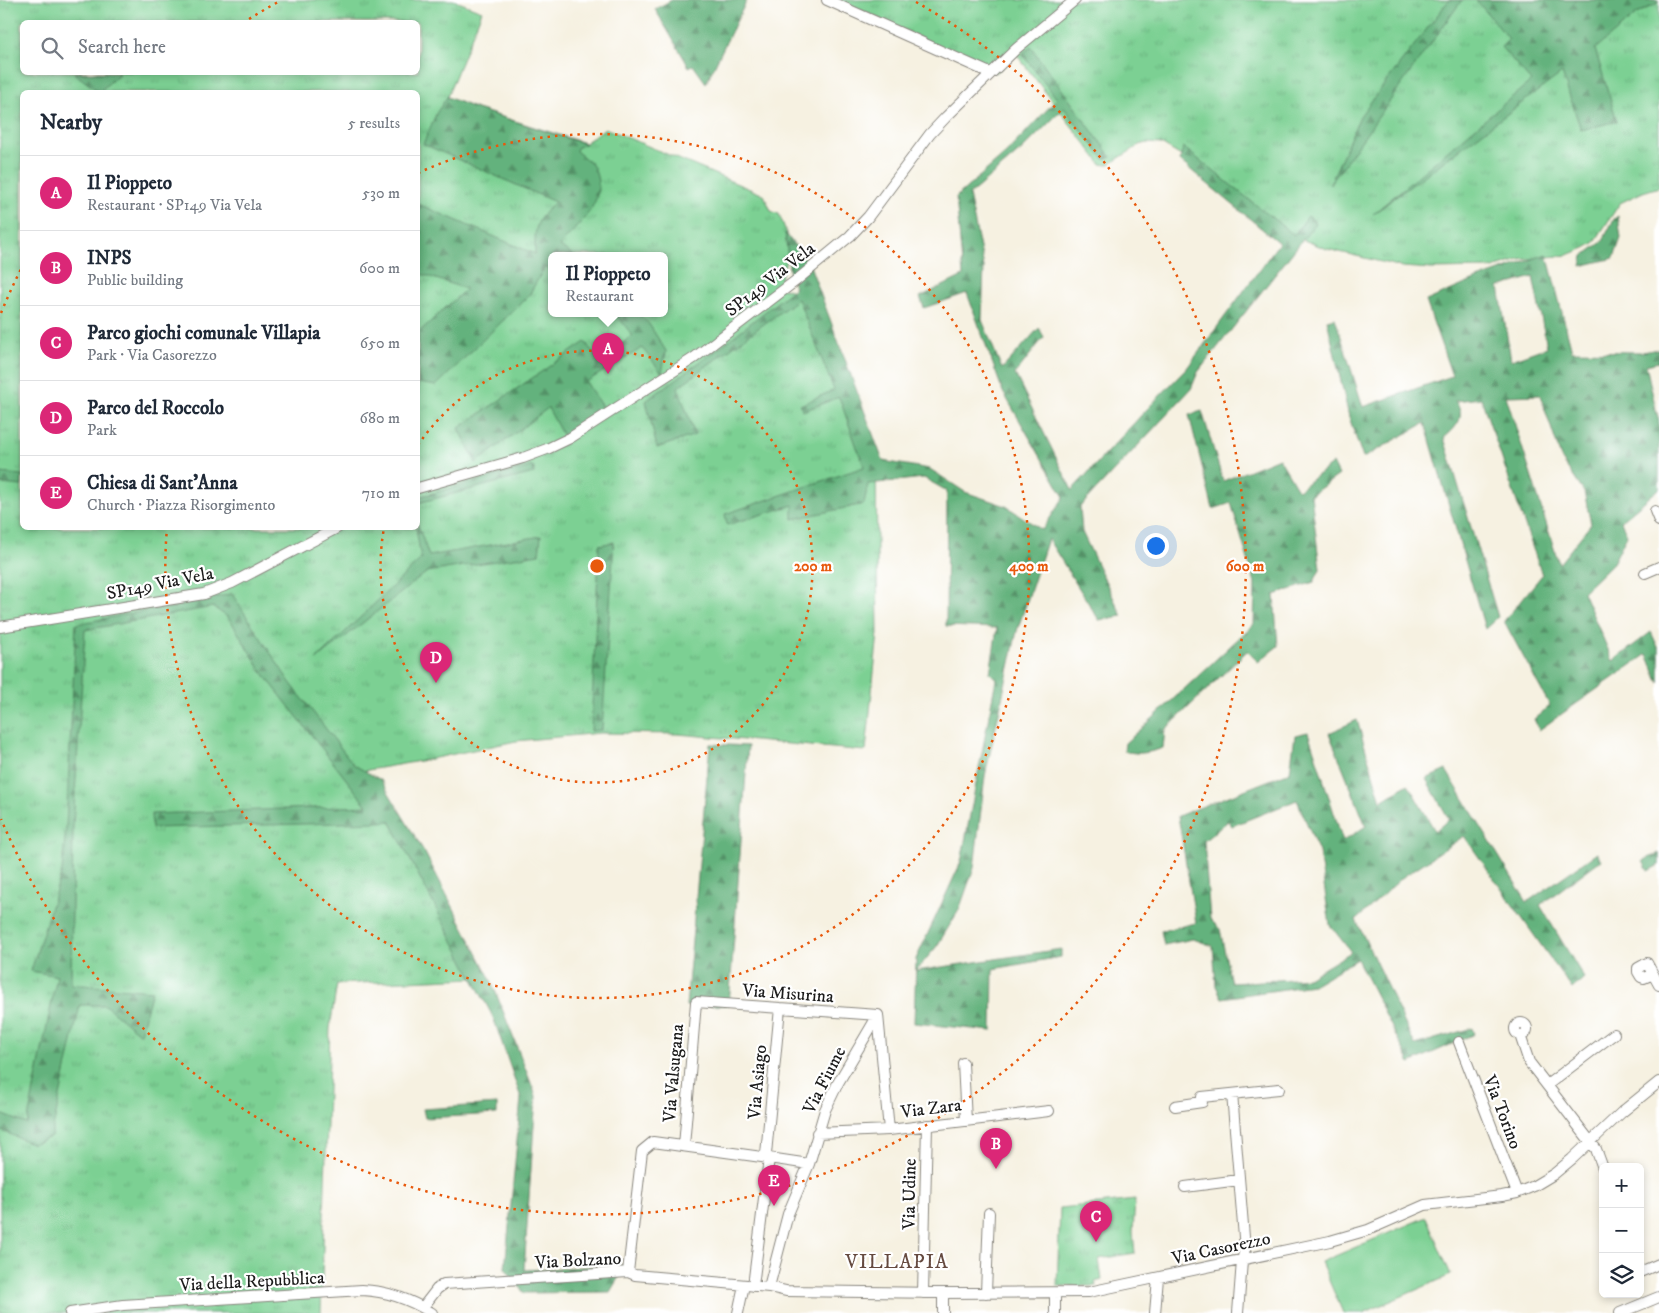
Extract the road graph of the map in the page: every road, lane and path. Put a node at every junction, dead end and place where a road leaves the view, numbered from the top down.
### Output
1 (827, 0) edge
2 (1075, 0) edge
3 (990, 73) junction
4 (420, 487) edge
5 (333, 530) edge
6 (1659, 567) edge
7 (1645, 573) dead end
8 (3, 627) edge
9 (1653, 974) dead end
10 (1659, 985) edge
11 (696, 1002) joint
12 (780, 1008) junction
13 (878, 1015) junction
14 (1614, 1034) dead end
15 (1520, 1035) dead end
16 (1459, 1042) dead end
17 (963, 1063) dead end
18 (1659, 1082) edge
19 (1547, 1085) junction
20 (1279, 1089) dead end
21 (1232, 1094) junction
22 (1175, 1106) dead end
23 (1049, 1111) dead end
24 (966, 1121) junction
25 (927, 1126) junction
26 (889, 1130) junction
27 (817, 1134) junction
28 (1590, 1142) junction
29 (684, 1146) junction
30 (769, 1158) junction
31 (1601, 1163) edge
32 (809, 1164) junction
33 (1239, 1180) junction
34 (1185, 1187) dead end
35 (1517, 1193) junction
36 (989, 1213) dead end
37 (1242, 1261) junction
38 (1659, 1264) edge
39 (1644, 1270) edge
40 (628, 1272) junction
41 (1158, 1278) junction
42 (748, 1285) junction
43 (769, 1287) junction
44 (923, 1293) junction
45 (943, 1293) junction
46 (986, 1293) junction
47 (1055, 1293) junction
48 (1659, 1297) edge
49 (428, 1310) edge
50 (70, 1313) edge
51 (738, 1313) edge
52 (943, 1313) edge
53 (1056, 1313) edge
54 (1155, 1313) edge
55 (1238, 1313) edge
56 (1620, 1313) edge

1 - 3 street
2 - 3 street, SP149 Via Vela
3 - 4 street, SP149 Via Vela
5 - 8 street, SP149 Via Vela
6 - 7 street
9 - 10 street
11 - 12 street, Via Misurina
11 - 29 street, Via Valsugana
12 - 13 street, Via Misurina
12 - 30 street, Via Asiago
13 - 26 street
13 - 27 street, Via Fiume
14 - 19 street
15 - 19 street
16 - 35 street, Via Torino
17 - 24 street
18 - 28 street, Via Casorezzo
19 - 28 street
20 - 21 street
21 - 22 street
21 - 33 street
23 - 24 street, Via Zara
24 - 25 street, Via Zara
25 - 26 street, Via Zara
25 - 44 street, Via Udine
26 - 27 street, Via Zara
27 - 32 street, Via Fiume
28 - 31 street
28 - 35 street, Via Casorezzo
29 - 30 street
29 - 40 street
30 - 32 street
30 - 42 street, Via Asiago
32 - 43 street, Via Fiume
33 - 34 street
33 - 37 street
35 - 37 street, Via Casorezzo
36 - 46 street
37 - 41 street, Via Casorezzo
37 - 55 street
38 - 39 street
40 - 42 street, Via Bolzano
40 - 49 street, Via Bolzano
41 - 47 street, Via Casorezzo
41 - 54 street
42 - 43 street, Via Casorezzo
42 - 51 street, Via Asiago
43 - 44 street, Via Casorezzo
44 - 45 street, Via Casorezzo
45 - 46 street, Via Casorezzo
45 - 52 street
46 - 47 street, Via Casorezzo
47 - 53 street
48 - 56 street
49 - 50 street, Via della Repubblica

